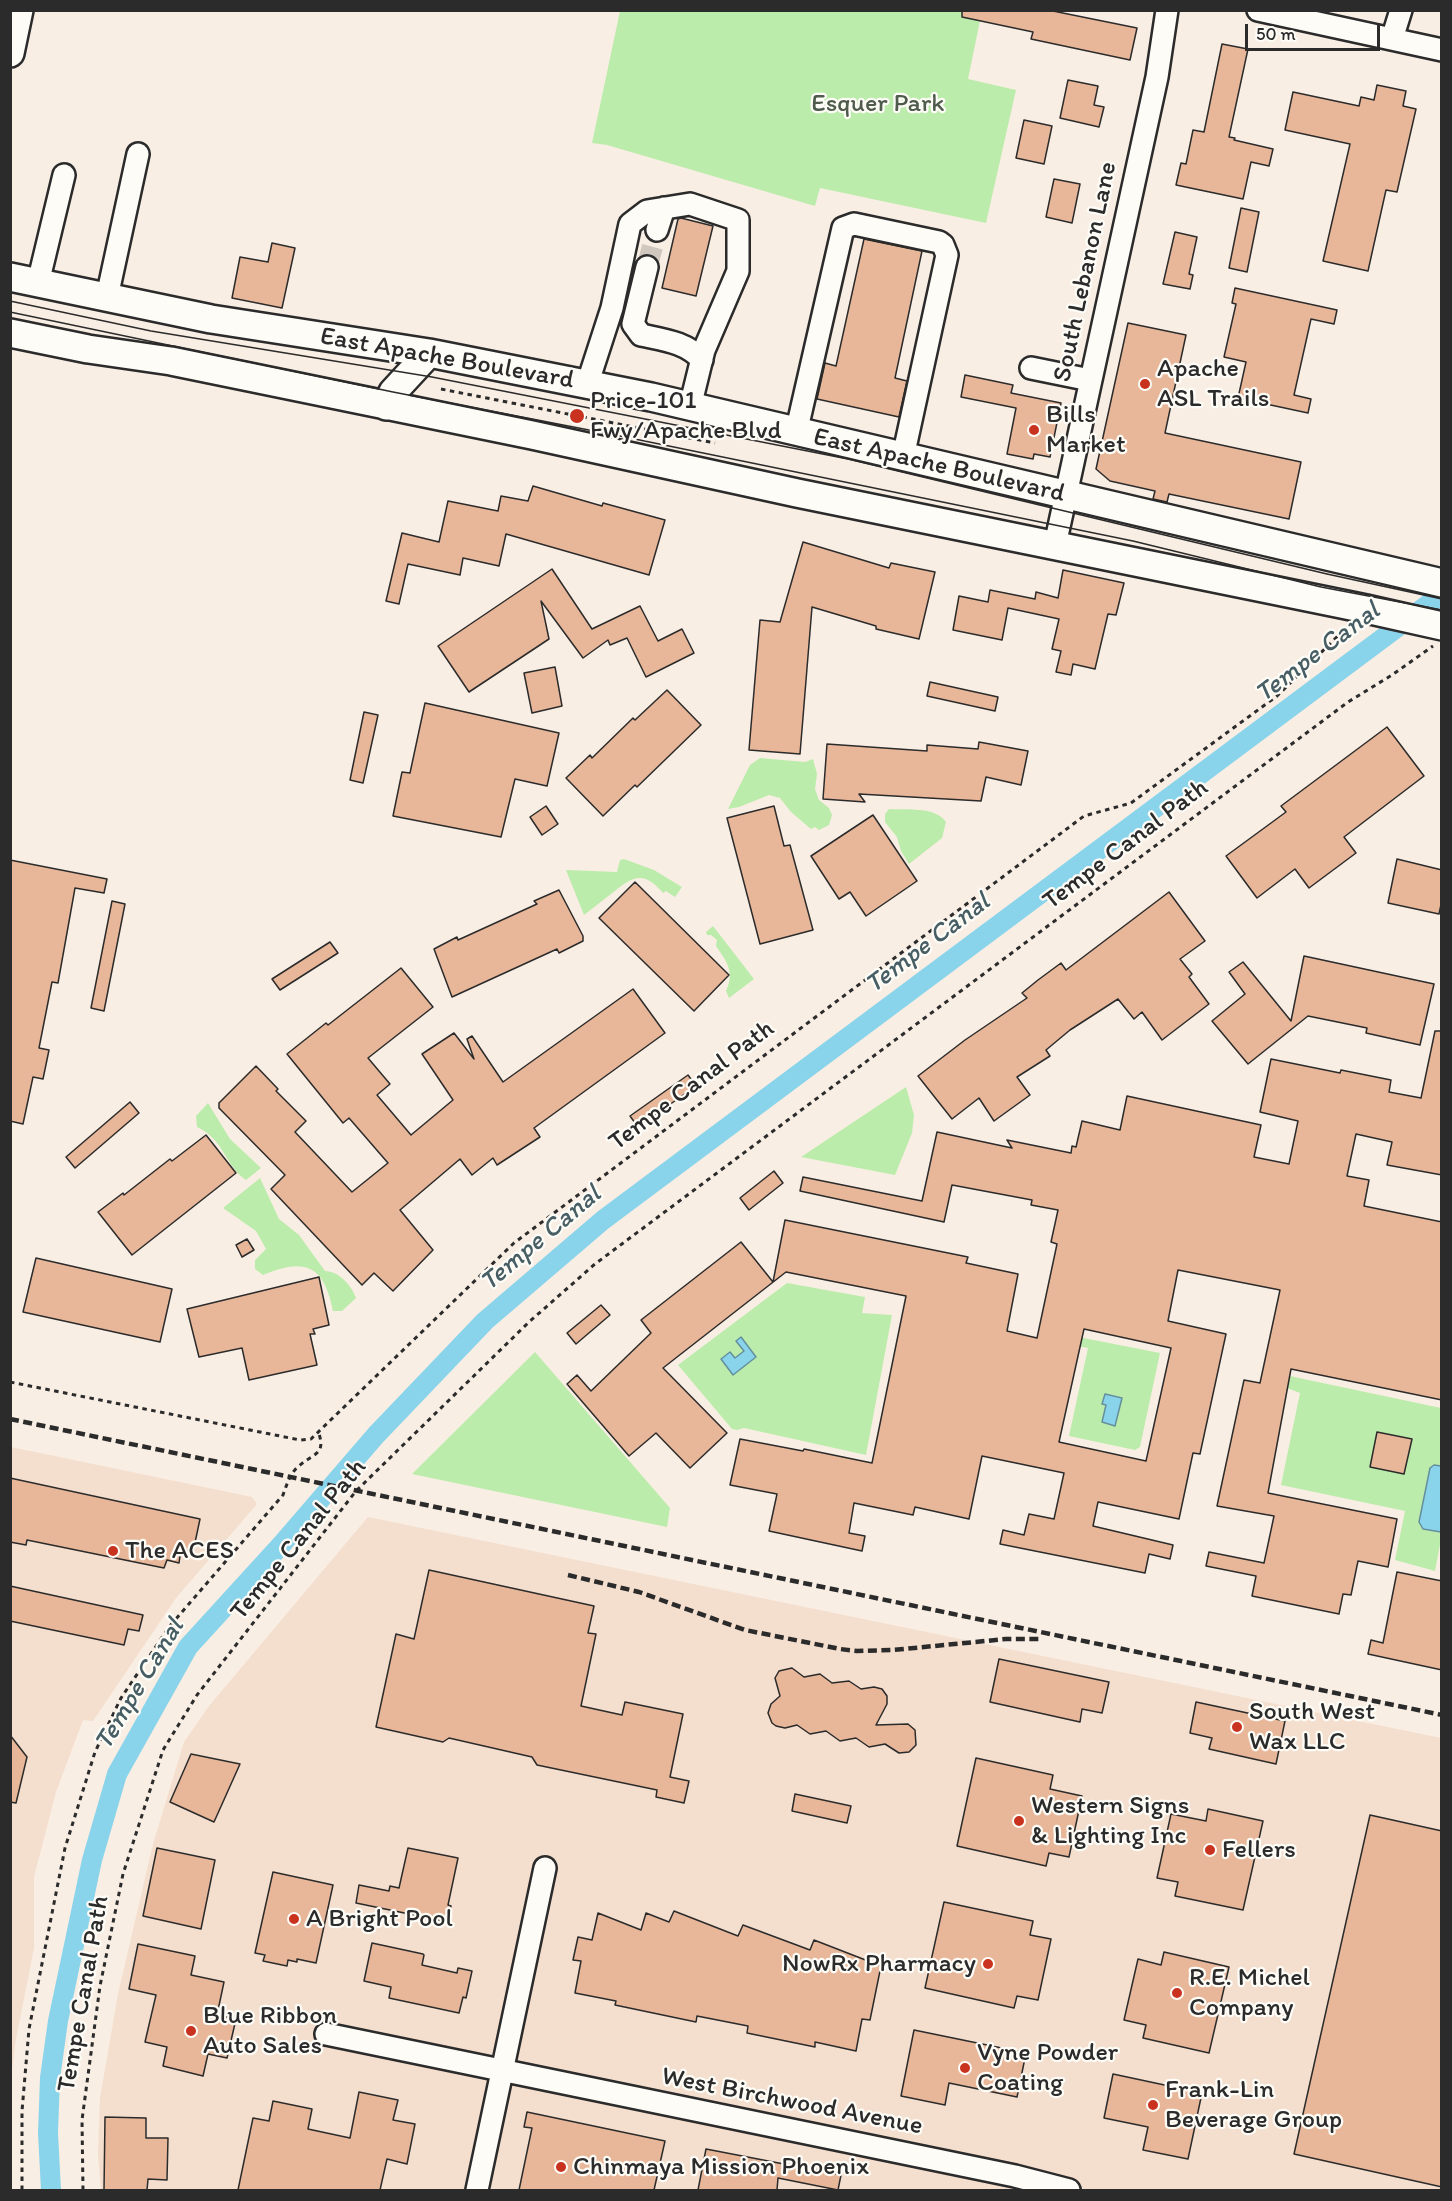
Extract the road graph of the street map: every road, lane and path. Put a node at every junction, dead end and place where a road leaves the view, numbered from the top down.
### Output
1 (19, 10) edge
2 (1167, 10) edge
3 (1258, 10) edge
4 (1401, 10) edge
5 (1392, 39) junction
6 (1442, 50) edge
7 (10, 53) edge
8 (138, 154) dead end
9 (64, 175) dead end
10 (664, 208) junction
11 (657, 230) tunnel mouth
12 (647, 267) tunnel mouth
13 (10, 277) edge
14 (38, 283) junction
15 (107, 297) junction
16 (10, 333) edge
17 (429, 353) junction
18 (702, 360) junction
19 (1032, 368) dead end
20 (1090, 380) junction
21 (587, 385) junction
22 (441, 389) dead end
23 (386, 406) junction
24 (690, 407) junction
25 (796, 433) junction
26 (715, 443) dead end
27 (903, 457) junction
28 (1065, 495) junction
29 (1055, 545) junction
30 (1434, 582) edge
31 (1375, 611) junction
32 (1440, 631) edge
33 (10, 1382) edge
34 (319, 1434) junction
35 (545, 1868) dead end
36 (326, 2034) dead end
37 (502, 2071) junction
38 (22, 2190) edge
39 (83, 2190) edge
40 (477, 2190) edge
41 (1069, 2190) edge

1 - 7 main road
2 - 20 street, South Lebanon Lane
3 - 5 street
4 - 5 street
5 - 6 street
8 - 15 street
9 - 14 street
10 - 11 street
10 - 18 street
10 - 21 street
12 - 18 street
13 - 14 main road, East Apache Boulevard
14 - 15 main road, East Apache Boulevard
15 - 17 main road, East Apache Boulevard
16 - 23 main road, East Apache Boulevard
17 - 21 main road, East Apache Boulevard
17 - 23 main road
18 - 24 street
19 - 20 street
20 - 28 street, South Lebanon Lane
21 - 24 main road, East Apache Boulevard
22 - 26 path
23 - 29 main road, East Apache Boulevard
24 - 25 main road, East Apache Boulevard
25 - 27 main road, East Apache Boulevard
25 - 27 street
27 - 28 main road, East Apache Boulevard
28 - 29 street, South Lebanon Lane
28 - 30 main road, East Apache Boulevard
29 - 31 main road, East Apache Boulevard
31 - 32 main road, East Apache Boulevard
31 - 34 path, Tempe Canal Path
32 - 39 path, Tempe Canal Path
33 - 34 path
34 - 38 path, Tempe Canal Path
35 - 37 street
36 - 37 street, West Birchwood Avenue
37 - 40 street
37 - 41 street, West Birchwood Avenue

